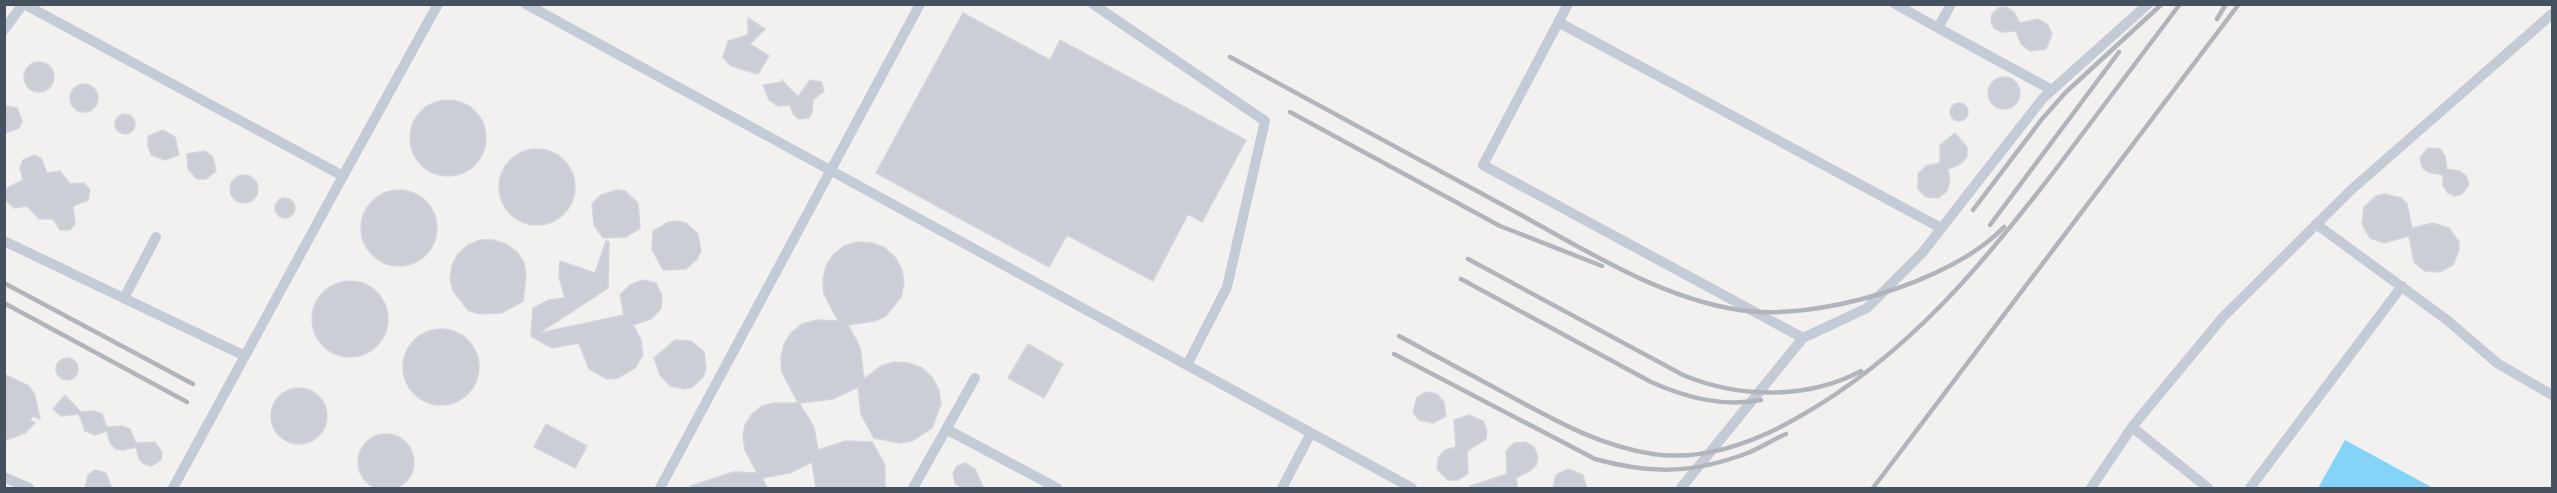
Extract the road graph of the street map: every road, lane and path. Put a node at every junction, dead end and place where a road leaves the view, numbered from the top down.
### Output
1 (23, 4) edge
2 (438, 4) edge
3 (526, 4) edge
4 (920, 4) edge
5 (1093, 4) edge
6 (1568, 4) edge
7 (1895, 4) edge
8 (1951, 4) edge
9 (2148, 4) edge
10 (2553, 14) edge
11 (1558, 22) junction
12 (1938, 28) junction
13 (4, 30) edge
14 (2052, 90) junction
15 (830, 171) junction
16 (344, 176) junction
17 (2316, 224) junction
18 (1941, 228) junction
19 (156, 237) dead end
20 (4, 241) edge
21 (2402, 286) junction
22 (124, 298) junction
23 (1803, 338) junction
24 (245, 356) junction
25 (1187, 365) junction
26 (975, 378) dead end
27 (2553, 395) edge
28 (2132, 427) junction
29 (946, 429) junction
30 (1311, 433) junction
31 (4, 477) edge
32 (29, 489) edge
33 (173, 489) edge
34 (660, 489) edge
35 (913, 489) edge
36 (1057, 489) edge
37 (1282, 489) edge
38 (1412, 489) edge
39 (1681, 489) edge
40 (2091, 489) edge
41 (2208, 489) edge
42 (2250, 489) edge

1 - 13 lane
1 - 16 lane
2 - 16 lane
3 - 15 lane
4 - 15 lane
5 - 25 lane
6 - 11 lane
7 - 12 lane
8 - 12 lane
9 - 14 lane
10 - 17 lane
11 - 18 lane
11 - 23 lane
12 - 14 lane
14 - 18 lane
15 - 25 lane
15 - 34 lane
16 - 24 lane
17 - 21 lane
17 - 28 lane
18 - 23 lane
19 - 22 lane
20 - 22 lane
21 - 27 lane
21 - 42 lane
22 - 24 lane
23 - 39 lane
24 - 33 lane
25 - 30 lane
26 - 29 lane
28 - 40 lane
28 - 41 lane
29 - 35 lane
29 - 36 lane
30 - 37 lane
30 - 38 lane
31 - 32 lane

